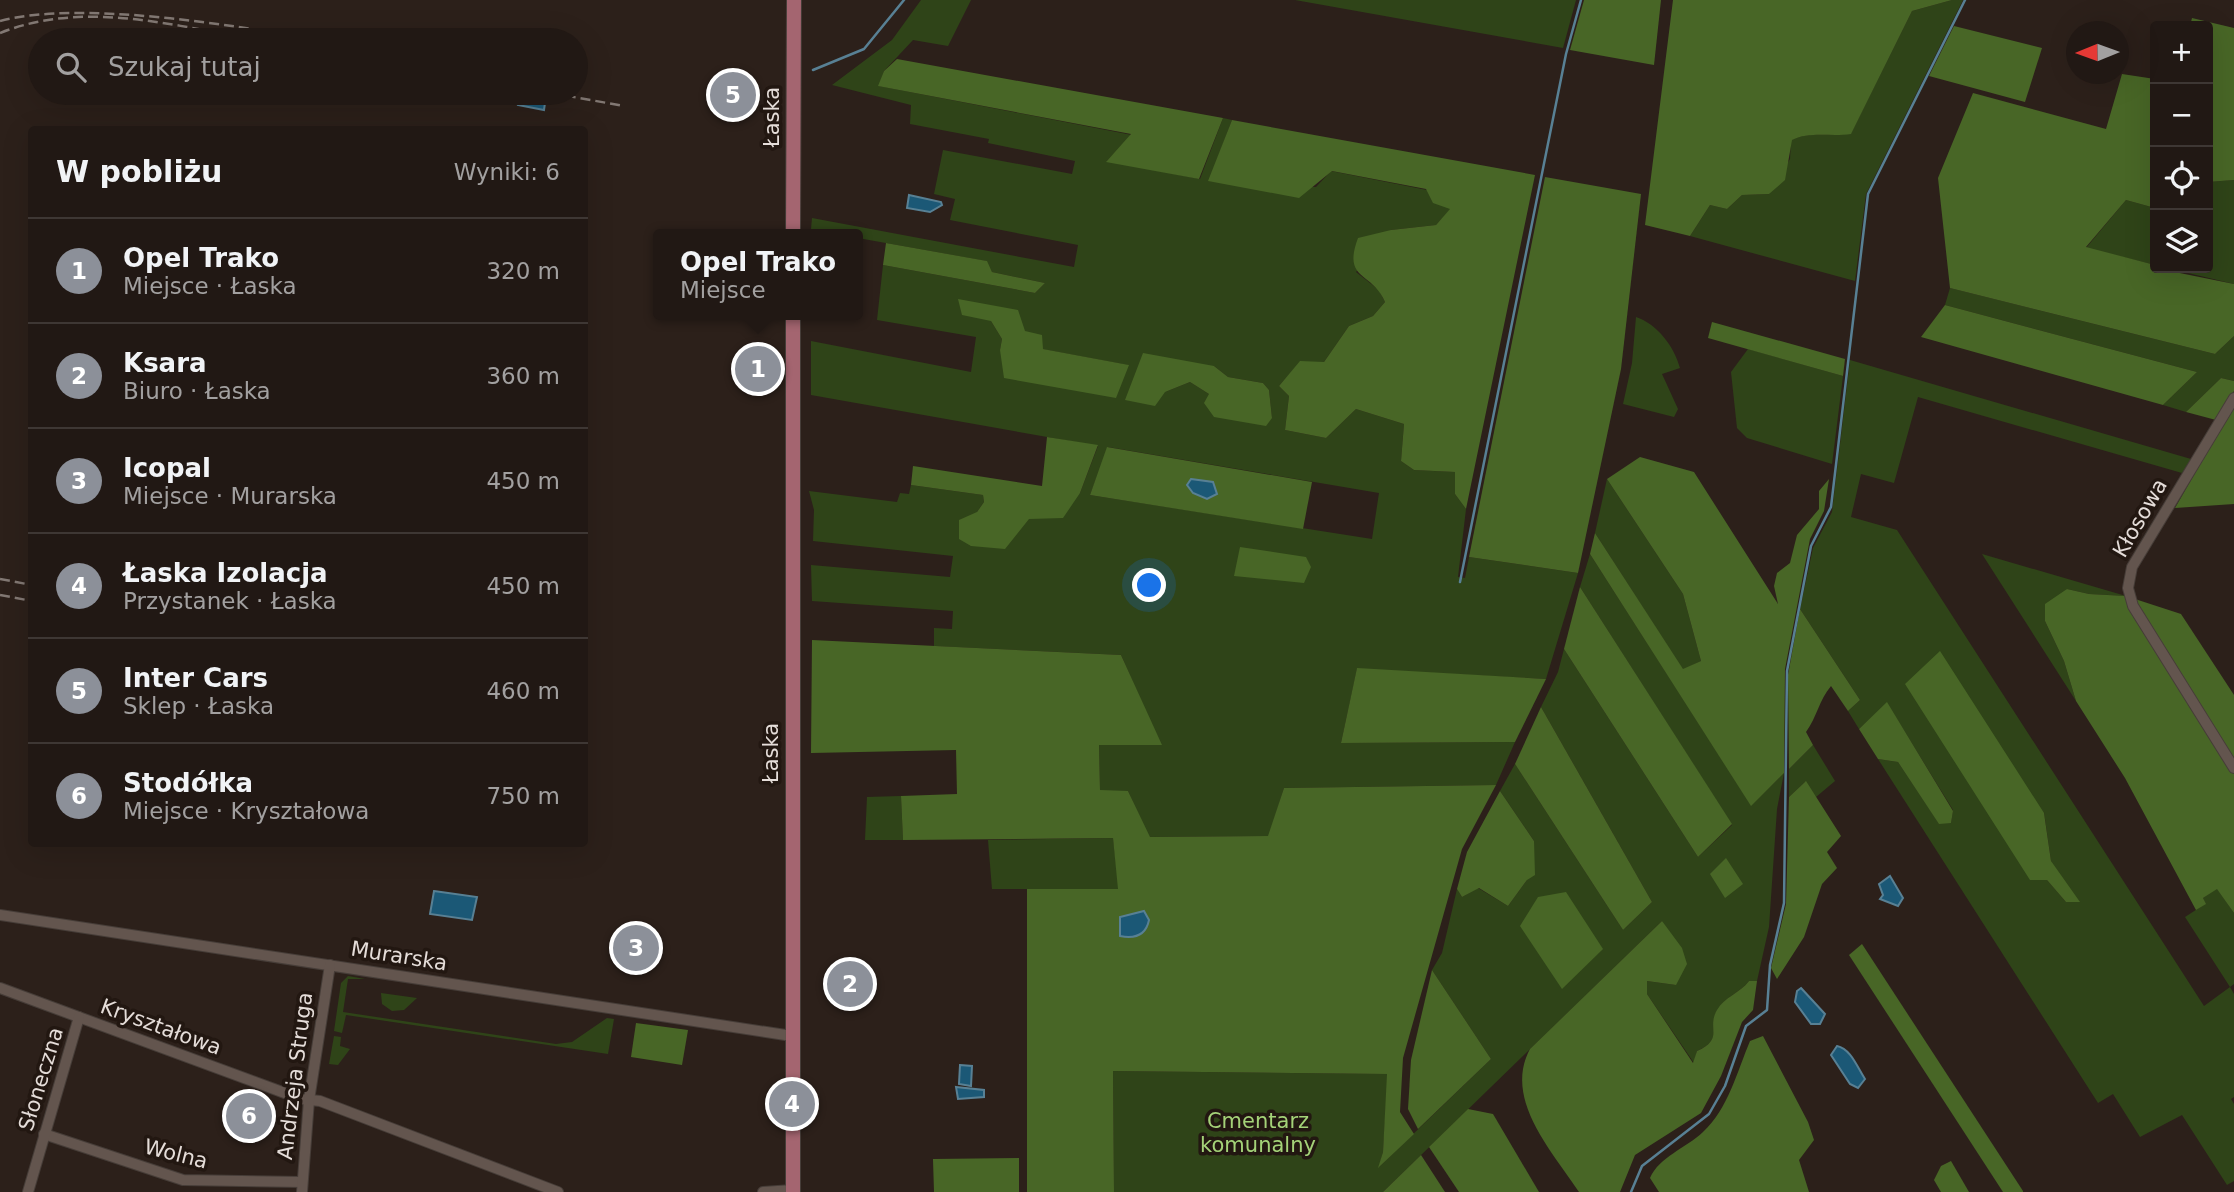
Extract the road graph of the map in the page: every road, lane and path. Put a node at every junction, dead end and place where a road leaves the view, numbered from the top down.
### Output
1 (794, 0) edge
2 (793, 229) edge
3 (793, 320) edge
4 (2234, 398) edge
5 (2234, 768) edge
6 (0, 915) edge
7 (330, 965) junction
8 (0, 988) edge
9 (79, 1017) junction
10 (792, 1035) junction
11 (309, 1100) junction
12 (44, 1134) junction
13 (302, 1187) edge
14 (793, 1191) edge
15 (28, 1192) edge
16 (558, 1192) edge
17 (763, 1192) edge

1 - 2 main road, Łaska
3 - 10 main road, Łaska
4 - 5 street, Kłosowa
6 - 7 street, Murarska
7 - 10 street, Murarska
7 - 11 street, Andrzeja Struga
8 - 9 street, Kryształowa
9 - 11 street, Kryształowa
9 - 12 street, Słoneczna
10 - 14 main road, Łaska
11 - 13 street, Andrzeja Struga
11 - 16 street, Kryształowa
12 - 13 street, Wolna
12 - 15 street, Słoneczna
14 - 17 street

